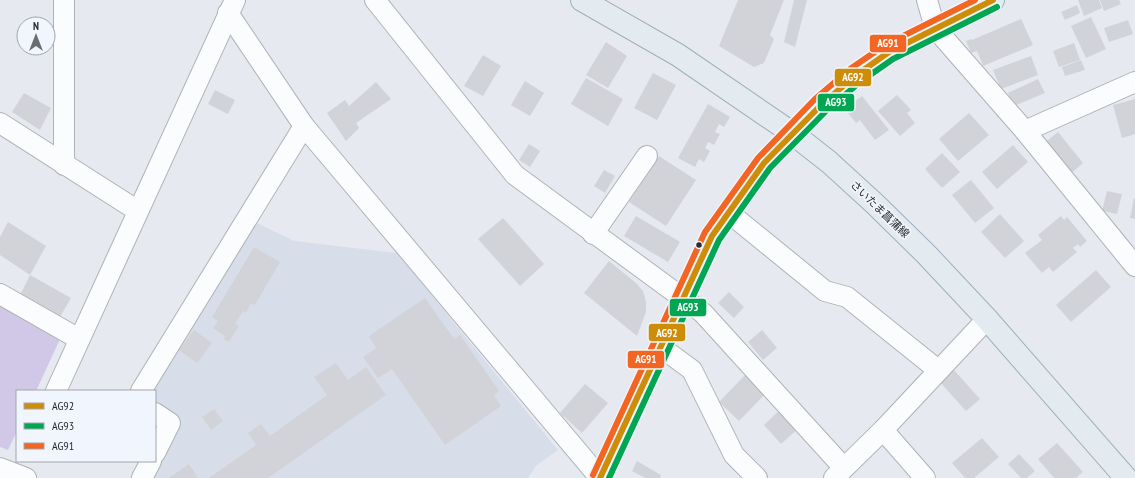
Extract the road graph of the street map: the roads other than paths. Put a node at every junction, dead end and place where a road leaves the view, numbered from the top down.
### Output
1 (64, 0) edge
2 (375, 0) edge
3 (582, 0) edge
4 (927, 0) edge
5 (993, 0) edge
6 (232, 7) edge
7 (935, 28) junction
8 (1135, 82) edge
9 (0, 123) edge
10 (304, 126) junction
11 (1025, 131) junction
12 (792, 132) junction
13 (647, 156) dead end
14 (64, 165) junction
15 (138, 212) junction
16 (728, 212) junction
17 (593, 234) junction
18 (1135, 266) edge
19 (0, 294) edge
20 (682, 299) junction
21 (987, 319) junction
22 (79, 340) junction
23 (662, 348) junction
24 (938, 370) junction
25 (56, 390) edge
26 (141, 390) edge
27 (156, 414) edge
28 (883, 430) junction
29 (156, 451) edge
30 (150, 462) edge
31 (839, 473) edge
32 (142, 478) edge
33 (600, 478) edge
34 (757, 478) edge
35 (925, 478) edge
36 (1126, 478) edge

1 - 14 street
2 - 17 street
3 - 12 main road, さいたま菖蒲線
4 - 7 street
5 - 7 main road
6 - 10 street
6 - 15 street
7 - 11 street
7 - 12 main road
8 - 11 street
9 - 14 street
10 - 26 street
10 - 33 street
11 - 18 street
12 - 16 main road
12 - 21 main road, さいたま菖蒲線
13 - 17 street
14 - 15 street
15 - 22 street
16 - 20 main road
16 - 24 street
17 - 20 street
19 - 22 street
20 - 23 main road
20 - 31 street
21 - 24 street
21 - 36 main road, さいたま菖蒲線
22 - 25 street
23 - 33 main road
23 - 34 street
24 - 28 street
27 - 29 street
28 - 31 street
28 - 35 street
30 - 32 street

